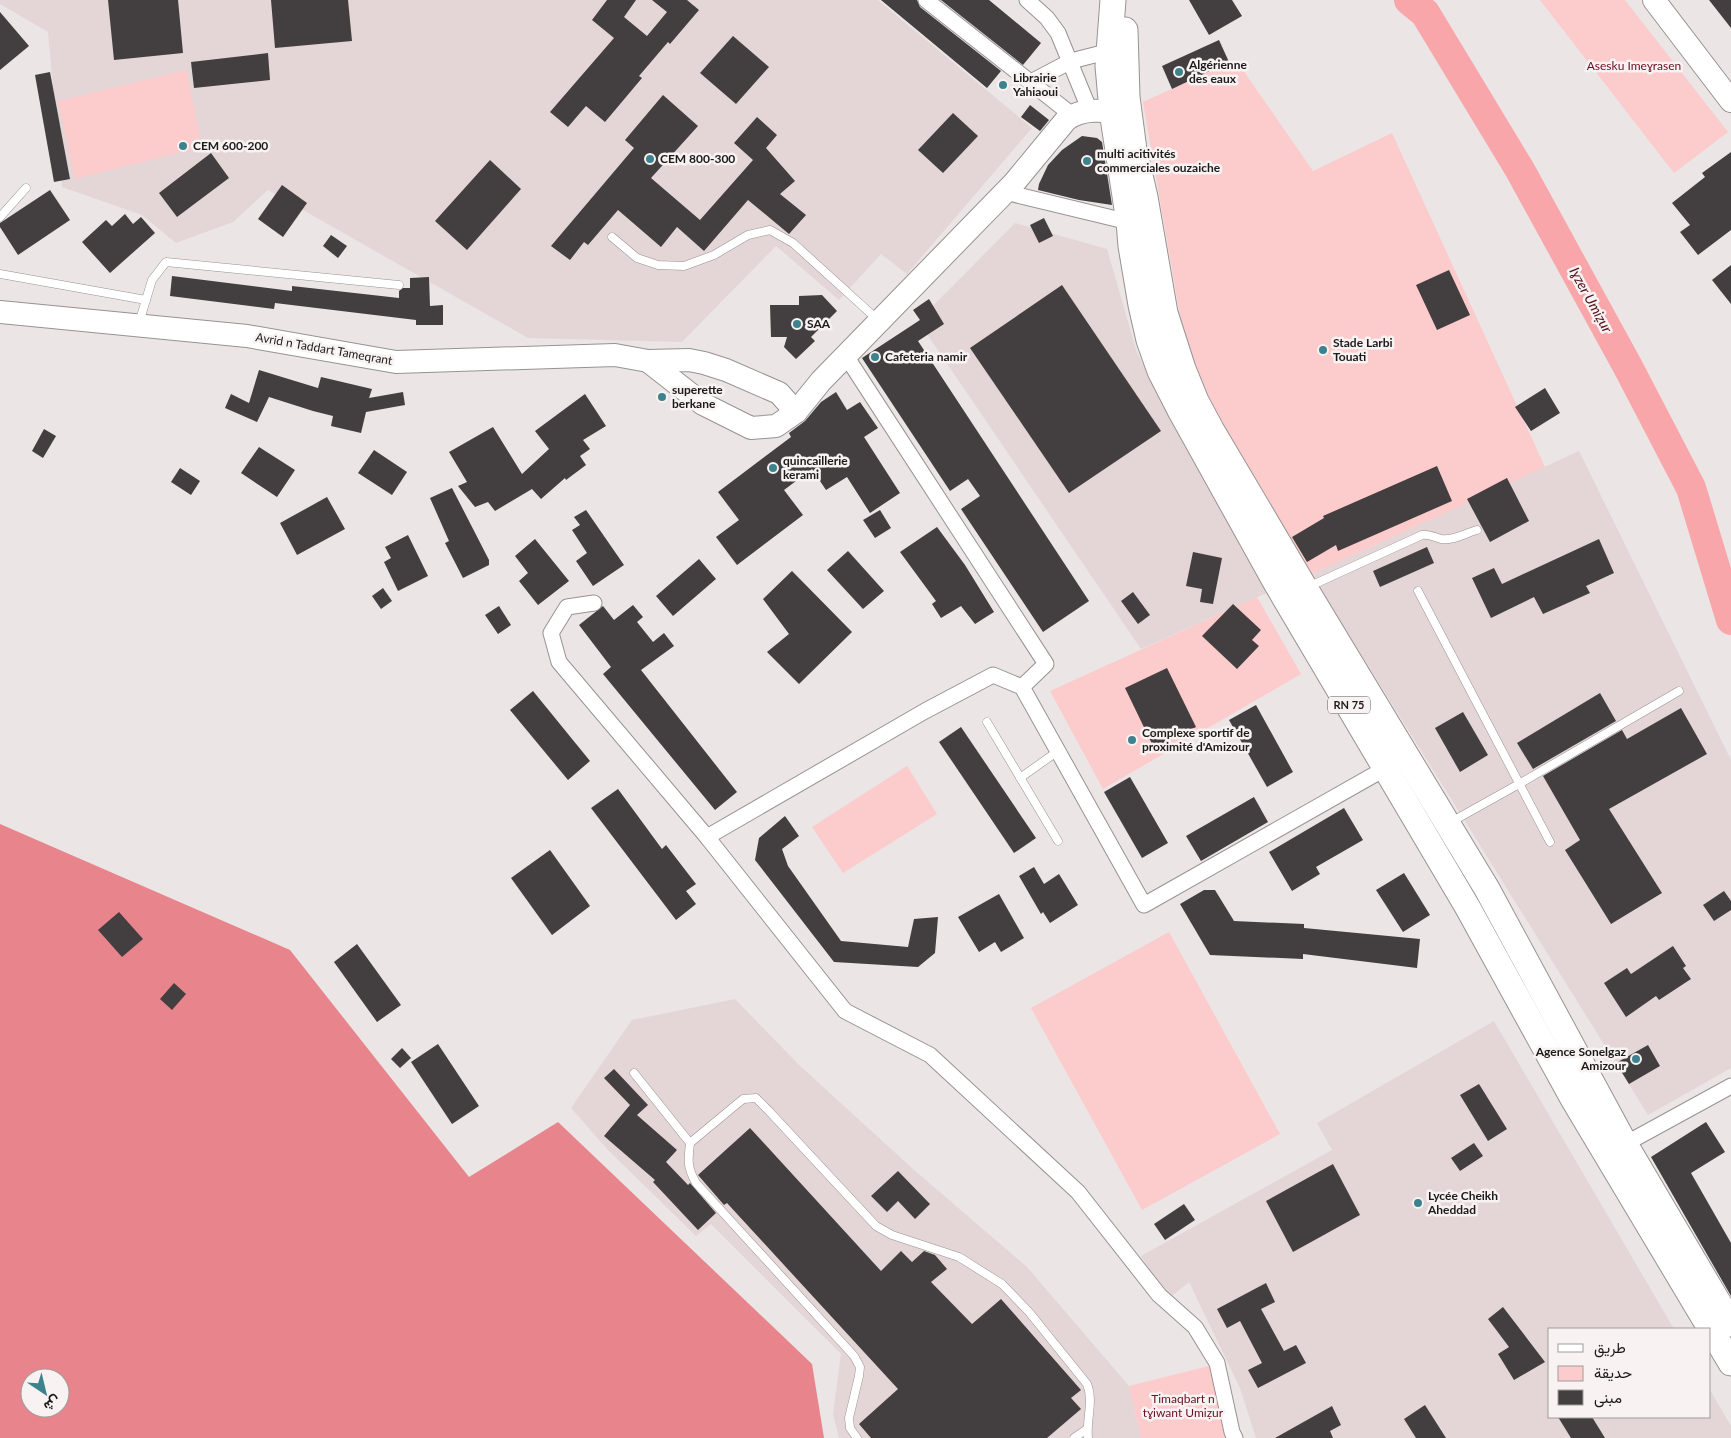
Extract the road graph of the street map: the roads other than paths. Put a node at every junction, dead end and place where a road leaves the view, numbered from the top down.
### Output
1 (926, 0) edge
2 (1027, 0) edge
3 (1113, 0) edge
4 (1126, 0) edge
5 (1654, 0) edge
6 (1110, 51) junction
7 (1071, 61) junction
8 (1031, 82) junction
9 (1731, 100) edge
10 (1101, 113) junction
11 (26, 188) dead end
12 (1005, 192) junction
13 (0, 217) edge
14 (1129, 222) junction
15 (612, 237) dead end
16 (0, 274) edge
17 (400, 286) dead end
18 (146, 300) junction
19 (0, 312) edge
20 (879, 321) junction
21 (139, 325) junction
22 (846, 356) junction
23 (648, 361) junction
24 (796, 412) junction
25 (1477, 530) dead end
26 (1292, 581) junction
27 (1418, 591) dead end
28 (594, 603) dead end
29 (1022, 687) junction
30 (1678, 690) dead end
31 (987, 722) dead end
32 (1058, 751) junction
33 (1386, 768) junction
34 (1020, 778) junction
35 (1519, 784) junction
36 (1448, 823) junction
37 (707, 837) junction
38 (1058, 841) dead end
39 (1550, 842) dead end
40 (1533, 1001) junction
41 (634, 1073) dead end
42 (1731, 1086) edge
43 (690, 1143) junction
44 (1625, 1144) junction
45 (1731, 1324) edge
46 (1710, 1328) edge
47 (1711, 1330) edge
48 (1731, 1363) edge
49 (1087, 1429) junction
50 (856, 1438) edge
51 (1074, 1438) edge
52 (1088, 1438) edge
53 (1235, 1438) edge

1 - 8 street
2 - 7 street
3 - 6 main road, RN 75
4 - 10 main road, RN 75
5 - 9 main road
6 - 7 street
6 - 10 main road, RN 75
7 - 8 street
7 - 10 street
8 - 10 street
10 - 12 main road
10 - 14 main road, RN 75
10 - 26 main road, RN 75
11 - 13 lane
12 - 14 street
12 - 20 main road
14 - 26 main road, RN 75
15 - 20 lane
16 - 18 lane
17 - 18 lane
18 - 21 lane
19 - 21 main road, Avrid n Taddart Tameqrant
20 - 22 main road
21 - 23 main road, Avrid n Taddart Tameqrant
22 - 24 main road
22 - 29 street
23 - 24 main road, Avrid n Taddart Tameqrant
23 - 24 main road
25 - 26 lane
26 - 33 main road, RN 75
26 - 36 main road, RN 75
27 - 35 lane
28 - 37 street
29 - 32 street
29 - 37 street
30 - 35 lane
31 - 34 lane
32 - 33 street
32 - 34 lane
33 - 40 main road, RN 75
34 - 38 lane
35 - 36 lane
35 - 39 lane
36 - 40 main road, RN 75
37 - 53 street
40 - 44 main road, RN 75
40 - 46 main road, RN 75
41 - 43 lane
42 - 44 street
43 - 49 lane
43 - 50 lane
44 - 45 main road, RN 75
47 - 48 main road, RN 75
49 - 51 lane
49 - 52 lane

